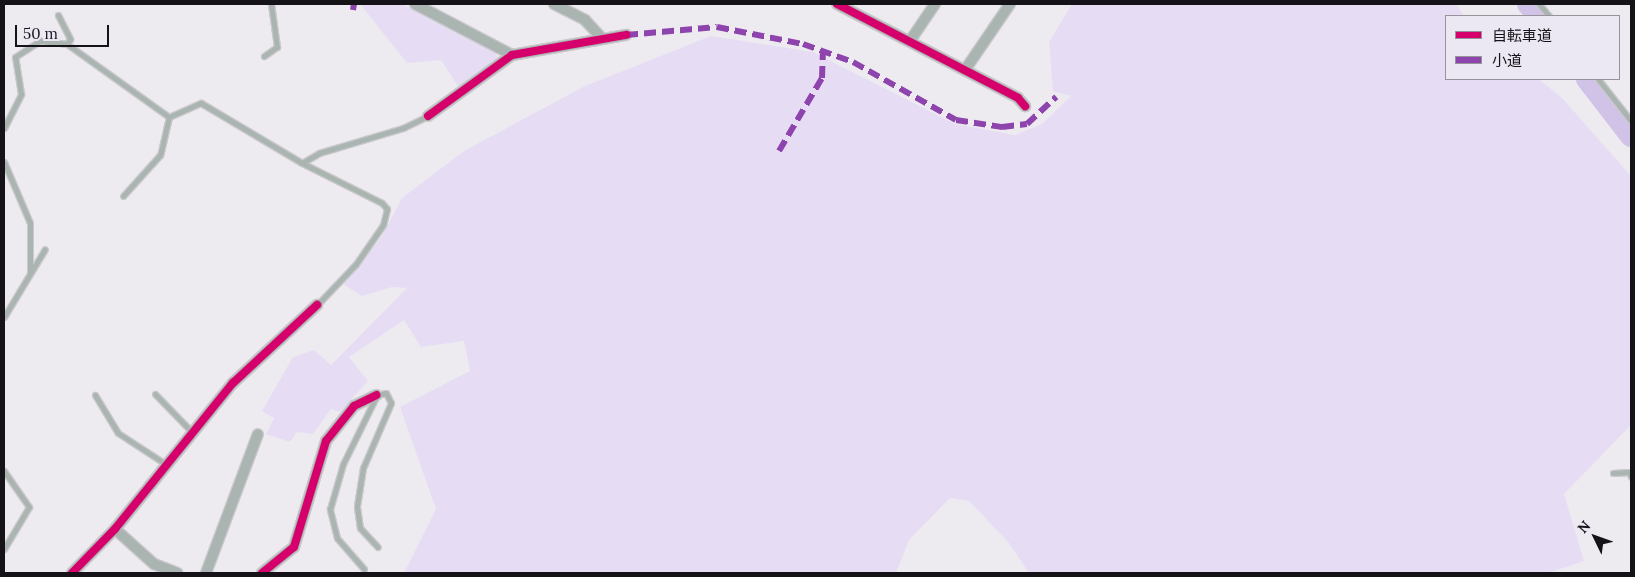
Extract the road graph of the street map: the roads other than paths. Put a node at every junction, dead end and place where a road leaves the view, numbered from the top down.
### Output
1 (271, 4) edge
2 (416, 4) edge
3 (554, 4) edge
4 (837, 4) edge
5 (935, 4) edge
6 (1010, 4) edge
7 (1539, 4) edge
8 (856, 8) edge
9 (58, 15) dead end
10 (1547, 15) edge
11 (626, 35) dead end
12 (601, 38) junction
13 (910, 41) junction
14 (67, 44) junction
15 (512, 55) junction
16 (264, 56) dead end
17 (965, 70) junction
18 (1599, 80) edge
19 (1025, 106) dead end
20 (428, 116) joint
21 (169, 117) junction
22 (1631, 121) edge
23 (4, 128) edge
24 (4, 162) edge
25 (302, 163) junction
26 (123, 196) dead end
27 (45, 248) dead end
28 (30, 272) junction
29 (317, 305) joint
30 (4, 317) edge
31 (155, 394) dead end
32 (95, 395) dead end
33 (377, 395) junction
34 (194, 434) junction
35 (258, 434) dead end
36 (167, 465) junction
37 (4, 471) edge
38 (1613, 473) dead end
39 (1631, 477) edge
40 (115, 530) junction
41 (378, 547) dead end
42 (4, 549) edge
43 (364, 569) dead end
44 (72, 573) edge
45 (177, 573) edge
46 (206, 573) edge
47 (262, 573) edge

1 - 16 lane
2 - 15 street
3 - 12 street
4 - 8 street
5 - 13 street
6 - 17 street
7 - 10 lane
8 - 13 street
9 - 14 lane
11 - 12 street
12 - 15 street
13 - 17 street
14 - 21 lane
14 - 23 lane
15 - 20 street
17 - 19 street
18 - 22 lane
20 - 25 lane
21 - 25 lane
21 - 26 lane
24 - 28 lane
25 - 29 lane
27 - 28 lane
28 - 30 lane
29 - 34 street
31 - 34 lane
32 - 36 lane
33 - 41 lane
33 - 43 lane
33 - 47 street
34 - 36 street
35 - 46 street
36 - 40 street
37 - 42 lane
38 - 39 lane
40 - 44 street
40 - 45 street

